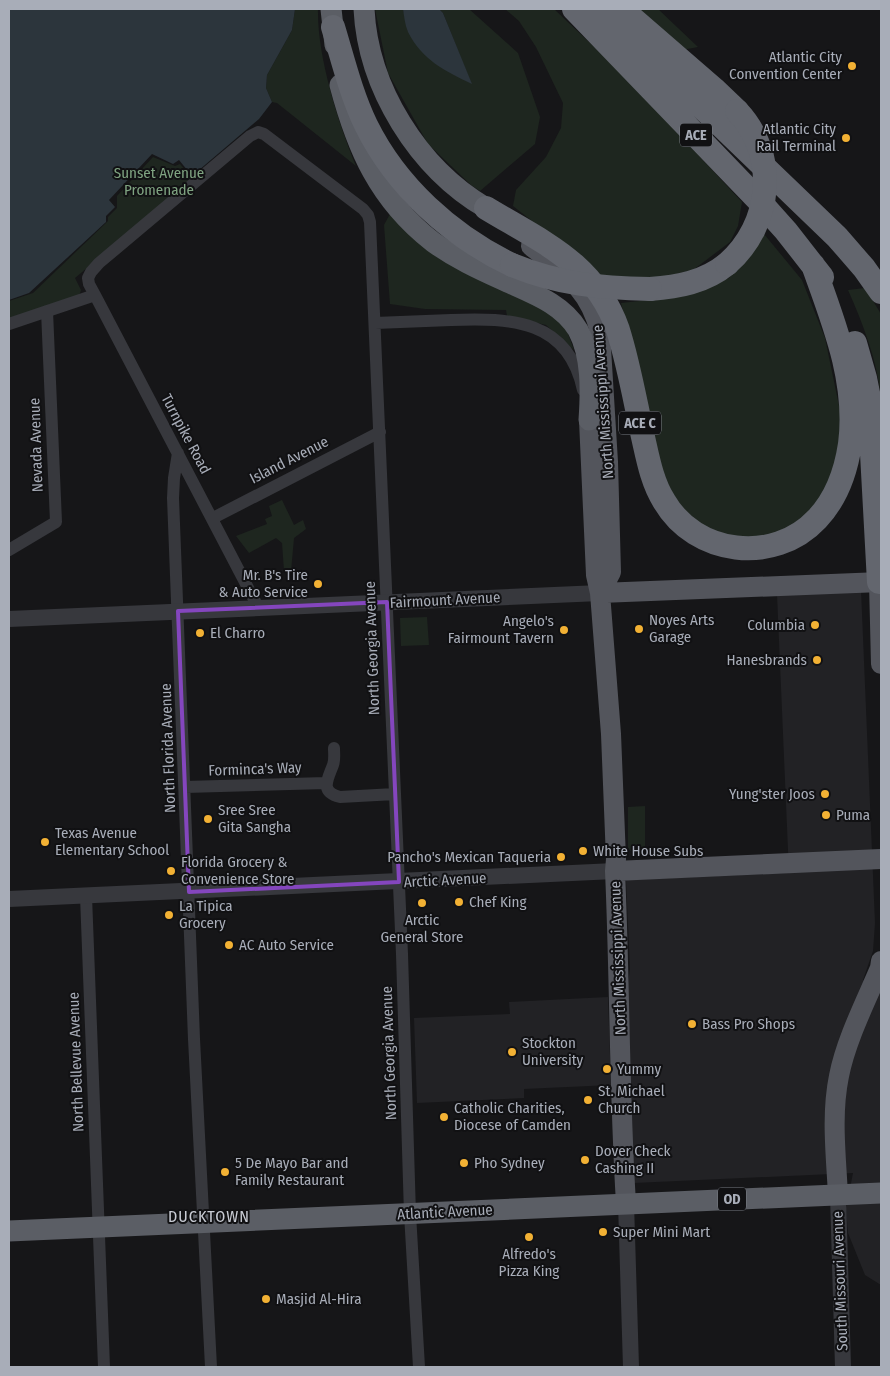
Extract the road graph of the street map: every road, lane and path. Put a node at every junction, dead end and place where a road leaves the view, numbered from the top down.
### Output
1 (364, 9) edge
2 (574, 9) edge
3 (600, 9) edge
4 (620, 9) edge
5 (332, 18) edge
6 (481, 205) junction
7 (850, 252) junction
8 (813, 265) junction
9 (881, 273) edge
10 (89, 275) joint
11 (881, 292) edge
12 (95, 295) junction
13 (47, 311) junction
14 (375, 323) junction
15 (9, 324) edge
16 (589, 420) junction
17 (380, 432) junction
18 (178, 453) junction
19 (213, 518) junction
20 (9, 550) edge
21 (880, 582) edge
22 (600, 593) junction
23 (387, 602) junction
24 (258, 607) junction
25 (178, 611) junction
26 (9, 619) edge
27 (881, 664) edge
28 (334, 748) dead end
29 (326, 783) junction
30 (186, 787) junction
31 (395, 794) junction
32 (881, 859) edge
33 (615, 871) junction
34 (399, 882) junction
35 (189, 892) junction
36 (86, 896) junction
37 (9, 899) edge
38 (881, 961) edge
39 (881, 1193) edge
40 (838, 1195) junction
41 (626, 1203) junction
42 (410, 1214) junction
43 (204, 1222) junction
44 (99, 1227) junction
45 (9, 1230) edge
46 (104, 1367) edge
47 (211, 1367) edge
48 (419, 1367) edge
49 (631, 1367) edge
50 (843, 1367) edge

1 - 6 highway, ACE C
2 - 8 highway, ACE
3 - 7 highway, ACE
4 - 5 highway, bridge
5 - 16 highway
6 - 8 highway, ACE C
6 - 22 main road, North Mississippi Avenue
7 - 9 highway
7 - 11 highway, ACE
8 - 21 highway, ACE
10 - 12 street, Turnpike Road
10 - 14 street, North Georgia Avenue
12 - 13 street
12 - 18 street, Turnpike Road
13 - 15 street
13 - 20 street, Nevada Avenue
14 - 16 street
14 - 17 street, North Georgia Avenue
16 - 22 main road, North Mississippi Avenue
17 - 19 street, Island Avenue
17 - 23 street, North Georgia Avenue
18 - 19 street, Turnpike Road
18 - 25 street, North Florida Avenue
19 - 24 street, Turnpike Road
21 - 22 main road, Fairmount Avenue
21 - 27 main road
22 - 23 street, Fairmount Avenue
22 - 33 main road, North Mississippi Avenue
23 - 24 street, Fairmount Avenue
23 - 31 street, North Georgia Avenue
24 - 25 street, Fairmount Avenue
25 - 26 street, Fairmount Avenue
25 - 30 street, North Florida Avenue
28 - 29 street
29 - 30 street, Forminca's Way
29 - 31 street
30 - 35 street, North Florida Avenue
31 - 34 street, North Georgia Avenue
32 - 33 main road, Arctic Avenue
33 - 34 street, Arctic Avenue
33 - 41 main road, North Mississippi Avenue
34 - 35 street, Arctic Avenue
34 - 42 street, North Georgia Avenue
35 - 36 street, Arctic Avenue
35 - 43 street, North Florida Avenue
36 - 37 street, Arctic Avenue
36 - 44 street, North Bellevue Avenue
38 - 40 main road
39 - 40 highway, Atlantic Avenue / OD
40 - 41 highway, Atlantic Avenue / OD
40 - 50 street, South Missouri Avenue
41 - 42 highway, Atlantic Avenue / OD
41 - 49 street
42 - 43 highway, Atlantic Avenue / OD
42 - 48 street, North Georgia Avenue
43 - 44 highway, Atlantic Avenue / OD
43 - 47 street, North Florida Avenue
44 - 45 highway, Atlantic Avenue / OD
44 - 46 street, North Bellevue Avenue

